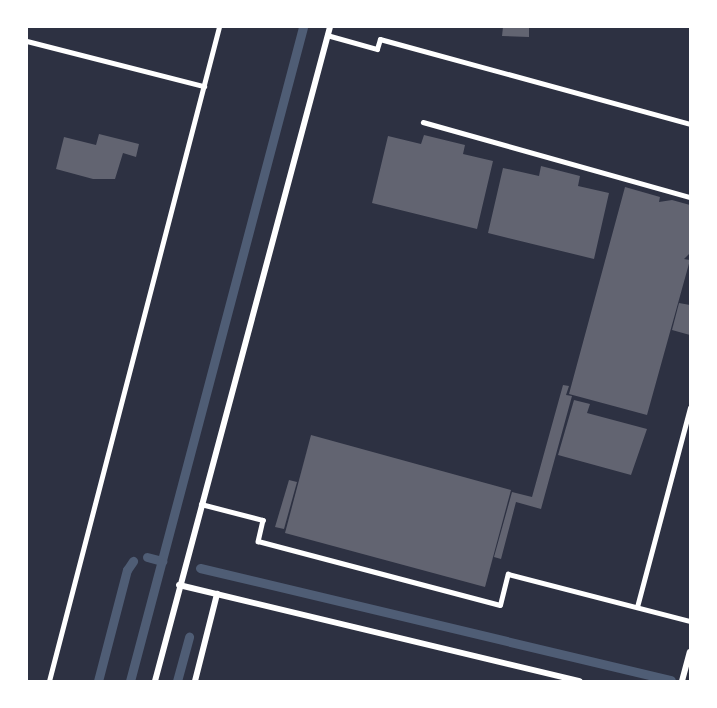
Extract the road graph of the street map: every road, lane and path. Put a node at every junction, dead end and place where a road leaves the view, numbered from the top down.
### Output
1 (219, 27) edge
2 (330, 27) edge
3 (327, 35) junction
4 (27, 41) edge
5 (204, 86) junction
6 (423, 122) dead end
7 (690, 124) edge
8 (690, 197) edge
9 (690, 408) edge
10 (201, 504) junction
11 (179, 585) junction
12 (217, 594) junction
13 (637, 607) junction
14 (690, 621) edge
15 (690, 652) edge
16 (49, 681) edge
17 (155, 681) edge
18 (195, 681) edge
19 (580, 681) edge
20 (682, 681) edge

1 - 5 lane
2 - 3 street
3 - 7 lane
3 - 10 street
4 - 5 lane
5 - 16 lane
6 - 8 lane
9 - 13 lane
10 - 11 street
10 - 13 lane
11 - 12 street
11 - 17 street
12 - 18 street
12 - 19 street
13 - 14 lane
15 - 20 street

